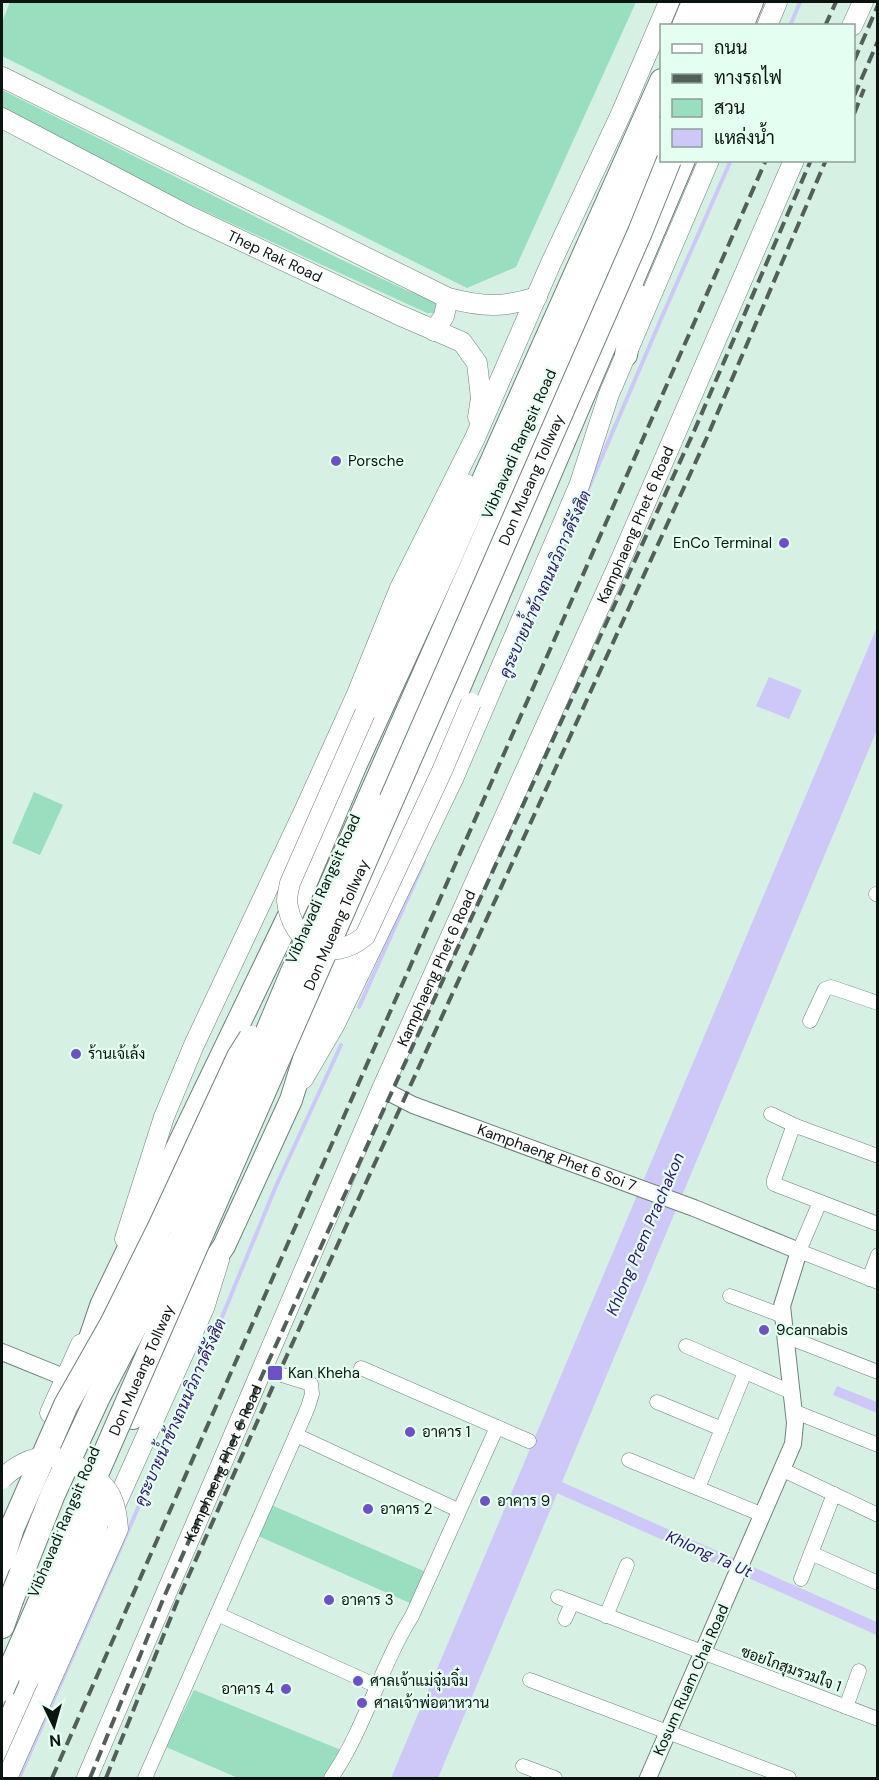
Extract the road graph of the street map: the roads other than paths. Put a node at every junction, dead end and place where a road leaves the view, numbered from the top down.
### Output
1 (669, 2) edge
2 (694, 2) edge
3 (713, 2) edge
4 (733, 2) edge
5 (752, 2) edge
6 (777, 2) edge
7 (863, 2) edge
8 (685, 24) edge
9 (704, 24) edge
10 (724, 24) edge
11 (743, 24) edge
12 (768, 24) edge
13 (853, 24) edge
14 (2, 77) edge
15 (660, 85) edge
16 (2, 118) edge
17 (660, 123) edge
18 (660, 134) edge
19 (668, 162) edge
20 (683, 162) edge
21 (708, 162) edge
22 (793, 162) edge
23 (642, 257) junction
24 (552, 263) junction
25 (537, 297) junction
26 (448, 298) junction
27 (434, 331) junction
28 (626, 355) junction
29 (609, 394) junction
30 (475, 438) junction
31 (400, 665) junction
32 (368, 787) junction
33 (292, 974) junction
34 (878, 1003) edge
35 (810, 1021) dead end
36 (382, 1089) junction
37 (291, 1100) junction
38 (771, 1114) dead end
39 (796, 1126) junction
40 (878, 1156) edge
41 (820, 1202) junction
42 (878, 1224) edge
43 (224, 1246) junction
44 (799, 1251) junction
45 (878, 1255) edge
46 (873, 1281) edge
47 (730, 1296) dead end
48 (783, 1316) junction
49 (785, 1336) junction
50 (686, 1346) dead end
51 (2, 1352) edge
52 (361, 1368) dead end
53 (263, 1369) junction
54 (745, 1372) junction
55 (878, 1372) edge
56 (66, 1378) junction
57 (791, 1392) junction
58 (657, 1402) dead end
59 (793, 1411) junction
60 (497, 1426) junction
61 (722, 1429) junction
62 (296, 1435) junction
63 (529, 1441) dead end
64 (878, 1445) edge
65 (629, 1460) dead end
66 (783, 1470) junction
67 (86, 1472) junction
68 (2, 1479) edge
69 (698, 1488) junction
70 (834, 1494) junction
71 (458, 1510) junction
72 (763, 1515) junction
73 (878, 1515) edge
74 (2, 1524) edge
75 (811, 1553) junction
76 (2, 1560) edge
77 (627, 1565) dead end
78 (2, 1577) edge
79 (801, 1579) dead end
80 (878, 1582) edge
81 (558, 1598) dead end
82 (572, 1603) junction
83 (217, 1614) junction
84 (606, 1616) junction
85 (565, 1619) dead end
86 (2, 1626) edge
87 (702, 1653) junction
88 (2, 1667) edge
89 (859, 1671) dead end
90 (530, 1680) dead end
91 (377, 1686) junction
92 (2, 1689) edge
93 (846, 1707) junction
94 (2, 1719) edge
95 (878, 1719) edge
96 (668, 1733) junction
97 (2, 1742) edge
98 (2, 1761) edge
99 (523, 1767) dead end
100 (8, 1779) edge
101 (87, 1779) edge
102 (145, 1779) edge
103 (331, 1779) edge
104 (555, 1779) edge
105 (648, 1779) edge
106 (789, 1779) edge

1 - 24 main road
2 - 8 highway
3 - 9 highway
4 - 10 highway
5 - 11 highway
6 - 12 main road
7 - 13 main road
14 - 26 main road
15 - 31 highway
16 - 27 main road, Thep Rak Road
17 - 32 highway, Vibhavadi Rangsit Road
18 - 33 highway, Don Mueang Tollway, bridge
19 - 92 highway, Don Mueang Tollway, bridge
20 - 23 highway, Vibhavadi Rangsit Road
21 - 28 main road, Vibhavadi Rangsit Road
22 - 36 main road, Kamphaeng Phet 6 Road
23 - 28 highway
23 - 37 highway, Vibhavadi Rangsit Road
24 - 25 main road
24 - 29 main road, bridge
25 - 26 main road
25 - 30 main road
26 - 27 main road
27 - 30 main road, Thep Rak Road
28 - 29 main road, Vibhavadi Rangsit Road
29 - 37 main road, Vibhavadi Rangsit Road
30 - 56 main road
31 - 32 highway
31 - 78 highway
32 - 88 highway, Vibhavadi Rangsit Road
33 - 76 highway, Don Mueang Tollway, bridge
33 - 86 highway, Don Mueang Tollway, bridge
34 - 35 street
36 - 44 street, Kamphaeng Phet 6 Soi 7
36 - 53 main road, Kamphaeng Phet 6 Road
37 - 43 highway, Vibhavadi Rangsit Road
38 - 39 street
39 - 40 street
39 - 41 street
41 - 42 street
41 - 44 street
43 - 94 highway, Vibhavadi Rangsit Road
43 - 98 main road, Vibhavadi Rangsit Road
44 - 46 street
44 - 48 street, Kosum Ruam Chai Road
45 - 46 street
47 - 48 street
48 - 49 street, Kosum Ruam Chai Road
49 - 55 street
49 - 57 street, Kosum Ruam Chai Road
50 - 54 street
51 - 56 street
52 - 60 street
53 - 62 street
53 - 101 main road, Kamphaeng Phet 6 Road
54 - 57 street
54 - 61 street
56 - 74 main road
57 - 59 street, Kosum Ruam Chai Road
58 - 61 street
59 - 64 street
59 - 66 street, Kosum Ruam Chai Road
60 - 63 street
60 - 71 street
61 - 69 street
62 - 71 street
62 - 83 street
65 - 69 street
66 - 70 street
66 - 72 street, Kosum Ruam Chai Road
67 - 68 main road, bridge
67 - 97 highway, bridge
67 - 100 main road, bridge
69 - 72 street
70 - 73 street
70 - 75 street
71 - 91 street
72 - 87 street, Kosum Ruam Chai Road
75 - 79 street
75 - 80 street
77 - 84 street
81 - 82 street, ซอยโกสุมรวมใจ 1
82 - 84 street, ซอยโกสุมรวมใจ 1
82 - 85 street
83 - 91 street
83 - 102 street
84 - 87 street, ซอยโกสุมรวมใจ 1
87 - 93 street, ซอยโกสุมรวมใจ 1
87 - 96 street, Kosum Ruam Chai Road
89 - 93 street
90 - 96 street
91 - 103 street
93 - 95 street, ซอยโกสุมรวมใจ 1
96 - 105 street, Kosum Ruam Chai Road
96 - 106 street
99 - 104 street

